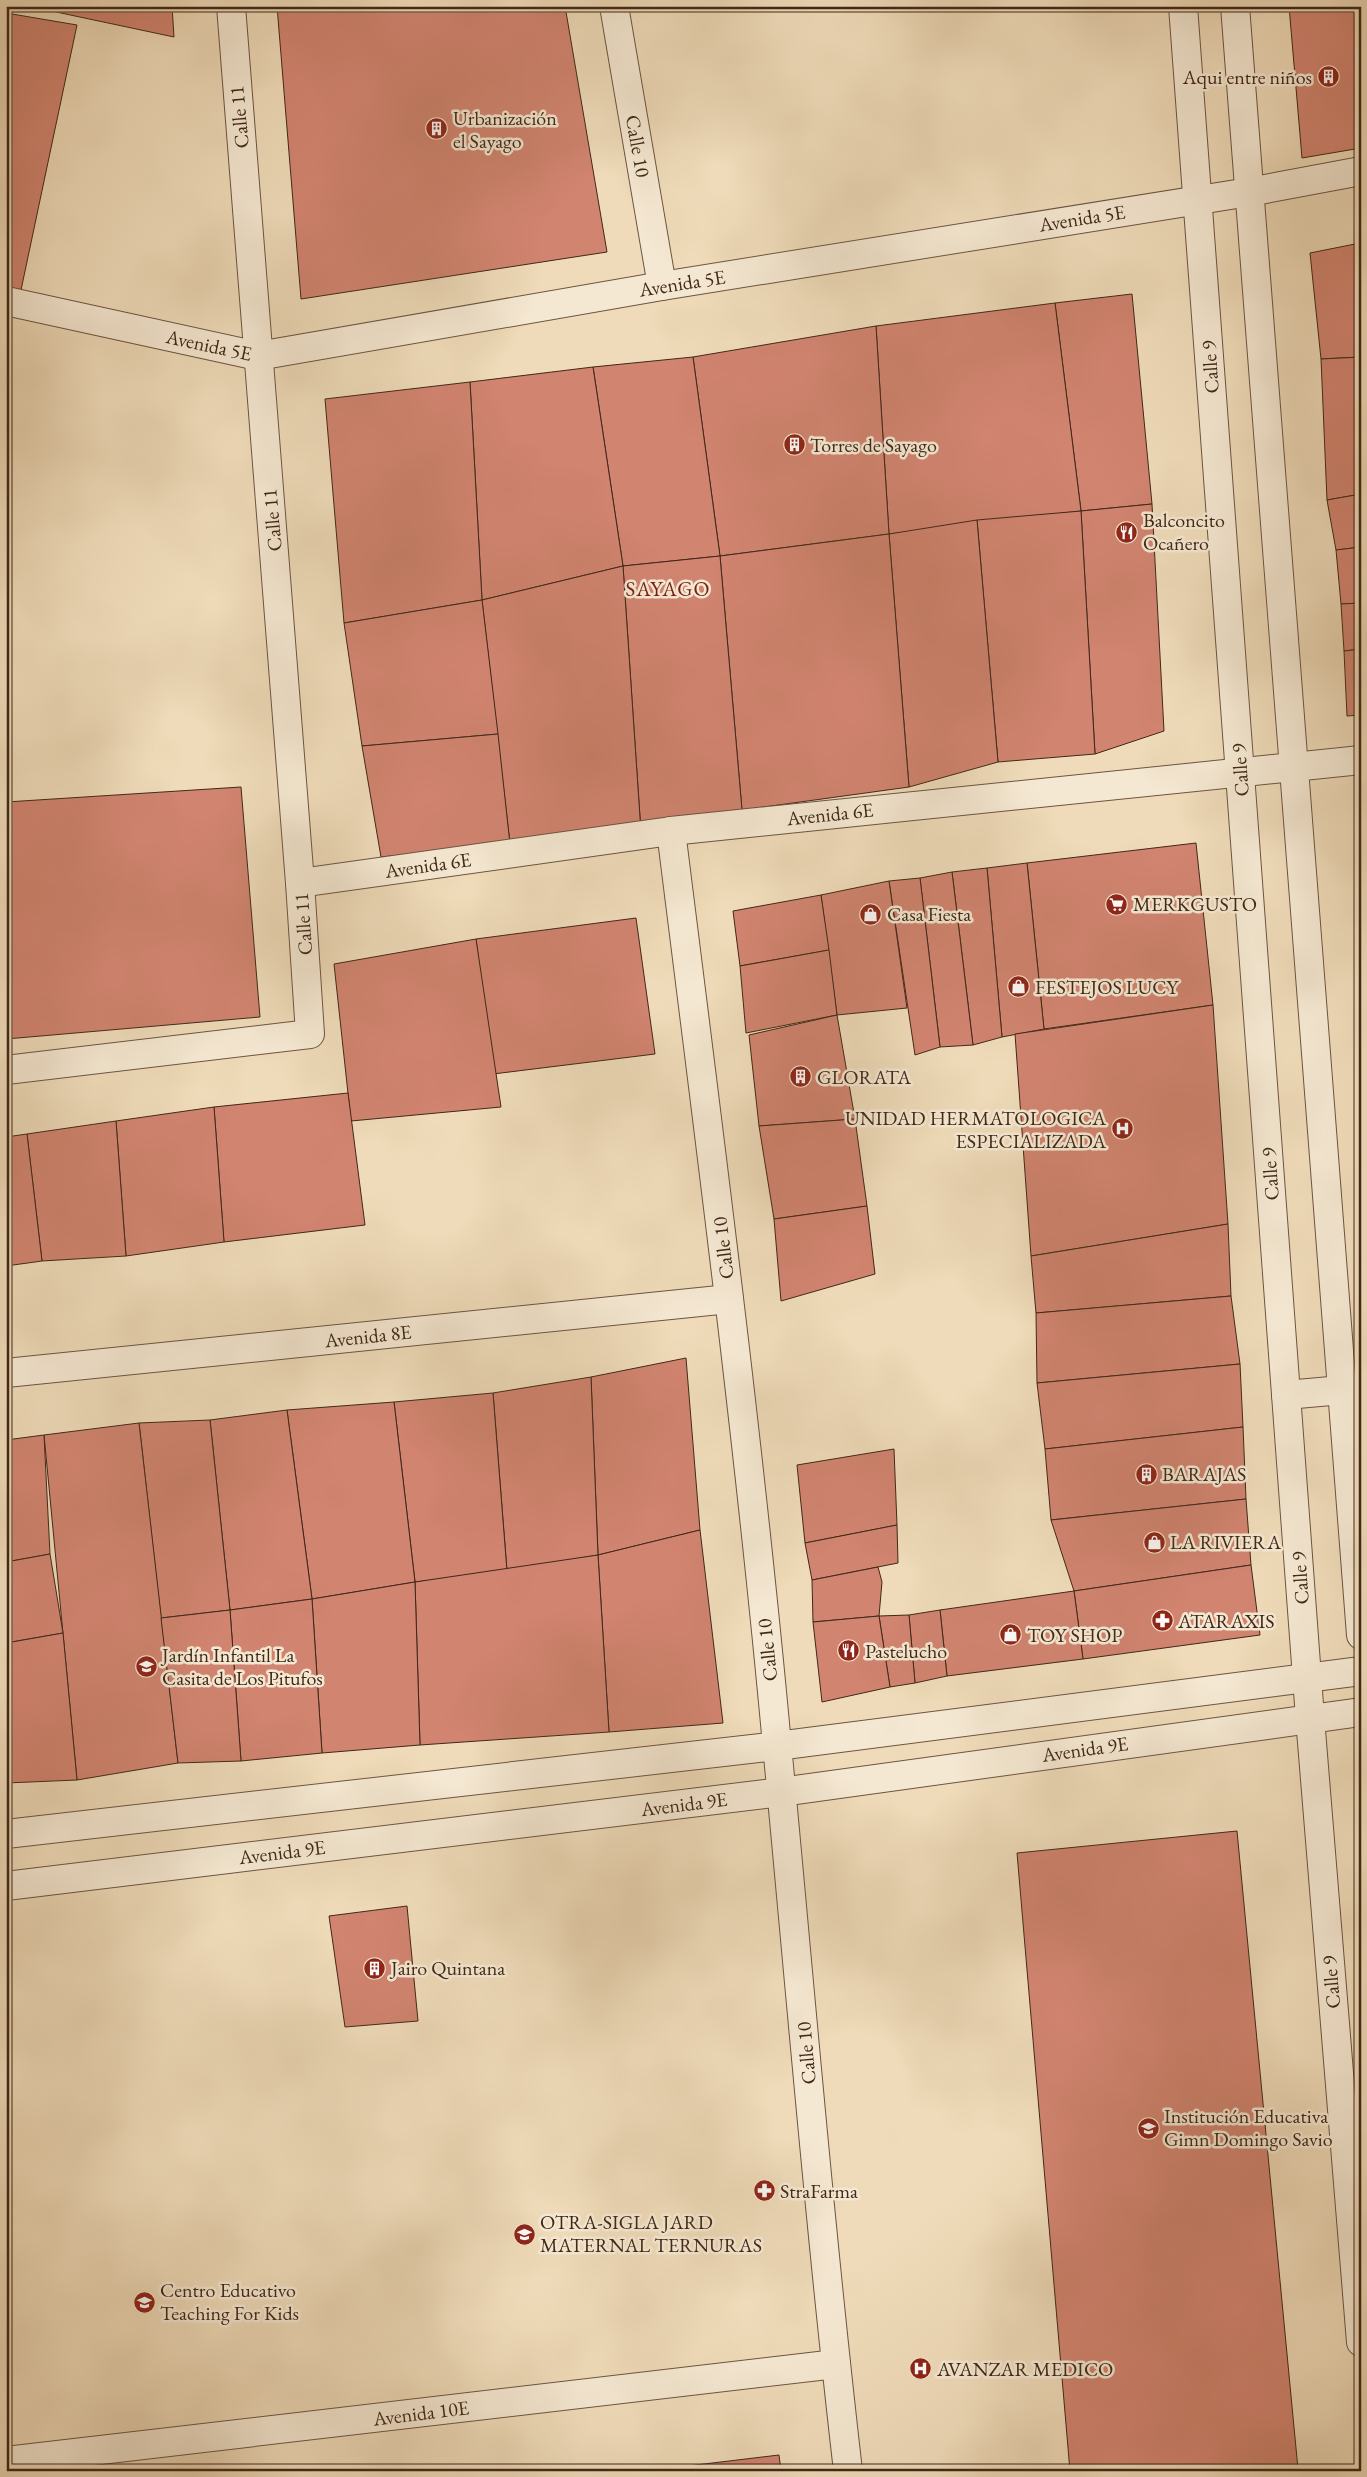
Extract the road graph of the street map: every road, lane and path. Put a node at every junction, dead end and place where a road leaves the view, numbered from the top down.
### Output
1 (231, 6) edge
2 (614, 6) edge
3 (1183, 6) edge
4 (1235, 6) edge
5 (1361, 171) edge
6 (1249, 192) junction
7 (1198, 199) junction
8 (662, 286) junction
9 (6, 301) edge
10 (258, 356) junction
11 (1361, 760) edge
12 (1294, 765) junction
13 (1240, 771) junction
14 (671, 831) junction
15 (300, 883) junction
16 (6, 1070) edge
17 (729, 1298) junction
18 (6, 1373) edge
19 (1342, 1390) junction
20 (1286, 1396) junction
21 (1361, 1635) edge
22 (1361, 1671) edge
23 (1307, 1680) junction
24 (1361, 1712) edge
25 (1310, 1718) junction
26 (777, 1746) junction
27 (781, 1792) junction
28 (6, 1834) edge
29 (6, 1886) edge
30 (1361, 2342) edge
31 (836, 2364) junction
32 (6, 2461) edge
33 (848, 2471) edge

1 - 10 street, Calle 11
2 - 8 street, Calle 10
3 - 7 street, Calle 9
4 - 6 street
5 - 6 street, Avenida 5E
6 - 7 street, Avenida 5E
6 - 12 street
7 - 8 street, Avenida 5E
7 - 13 street, Calle 9
8 - 10 street, Avenida 5E
9 - 10 street, Avenida 5E
10 - 15 street, Calle 11
11 - 12 street, Avenida 6E
12 - 13 street, Avenida 6E
12 - 19 street
13 - 14 street, Avenida 6E
13 - 20 street, Calle 9
14 - 15 street, Avenida 6E
14 - 17 street, Calle 10
15 - 16 street, Calle 11
17 - 18 street, Avenida 8E
17 - 26 street, Calle 10
19 - 20 street
19 - 21 street
20 - 23 street, Calle 9
22 - 23 street, Avenida 9E
23 - 25 street, Calle 9
23 - 26 street, Avenida 9E
24 - 25 street, Avenida 9E
25 - 27 street, Avenida 9E
25 - 30 street, Calle 9
26 - 27 street, Calle 10
26 - 28 street, Avenida 9E
27 - 29 street, Avenida 9E
27 - 31 street, Calle 10
31 - 32 street, Avenida 10E
31 - 33 street, Calle 10

